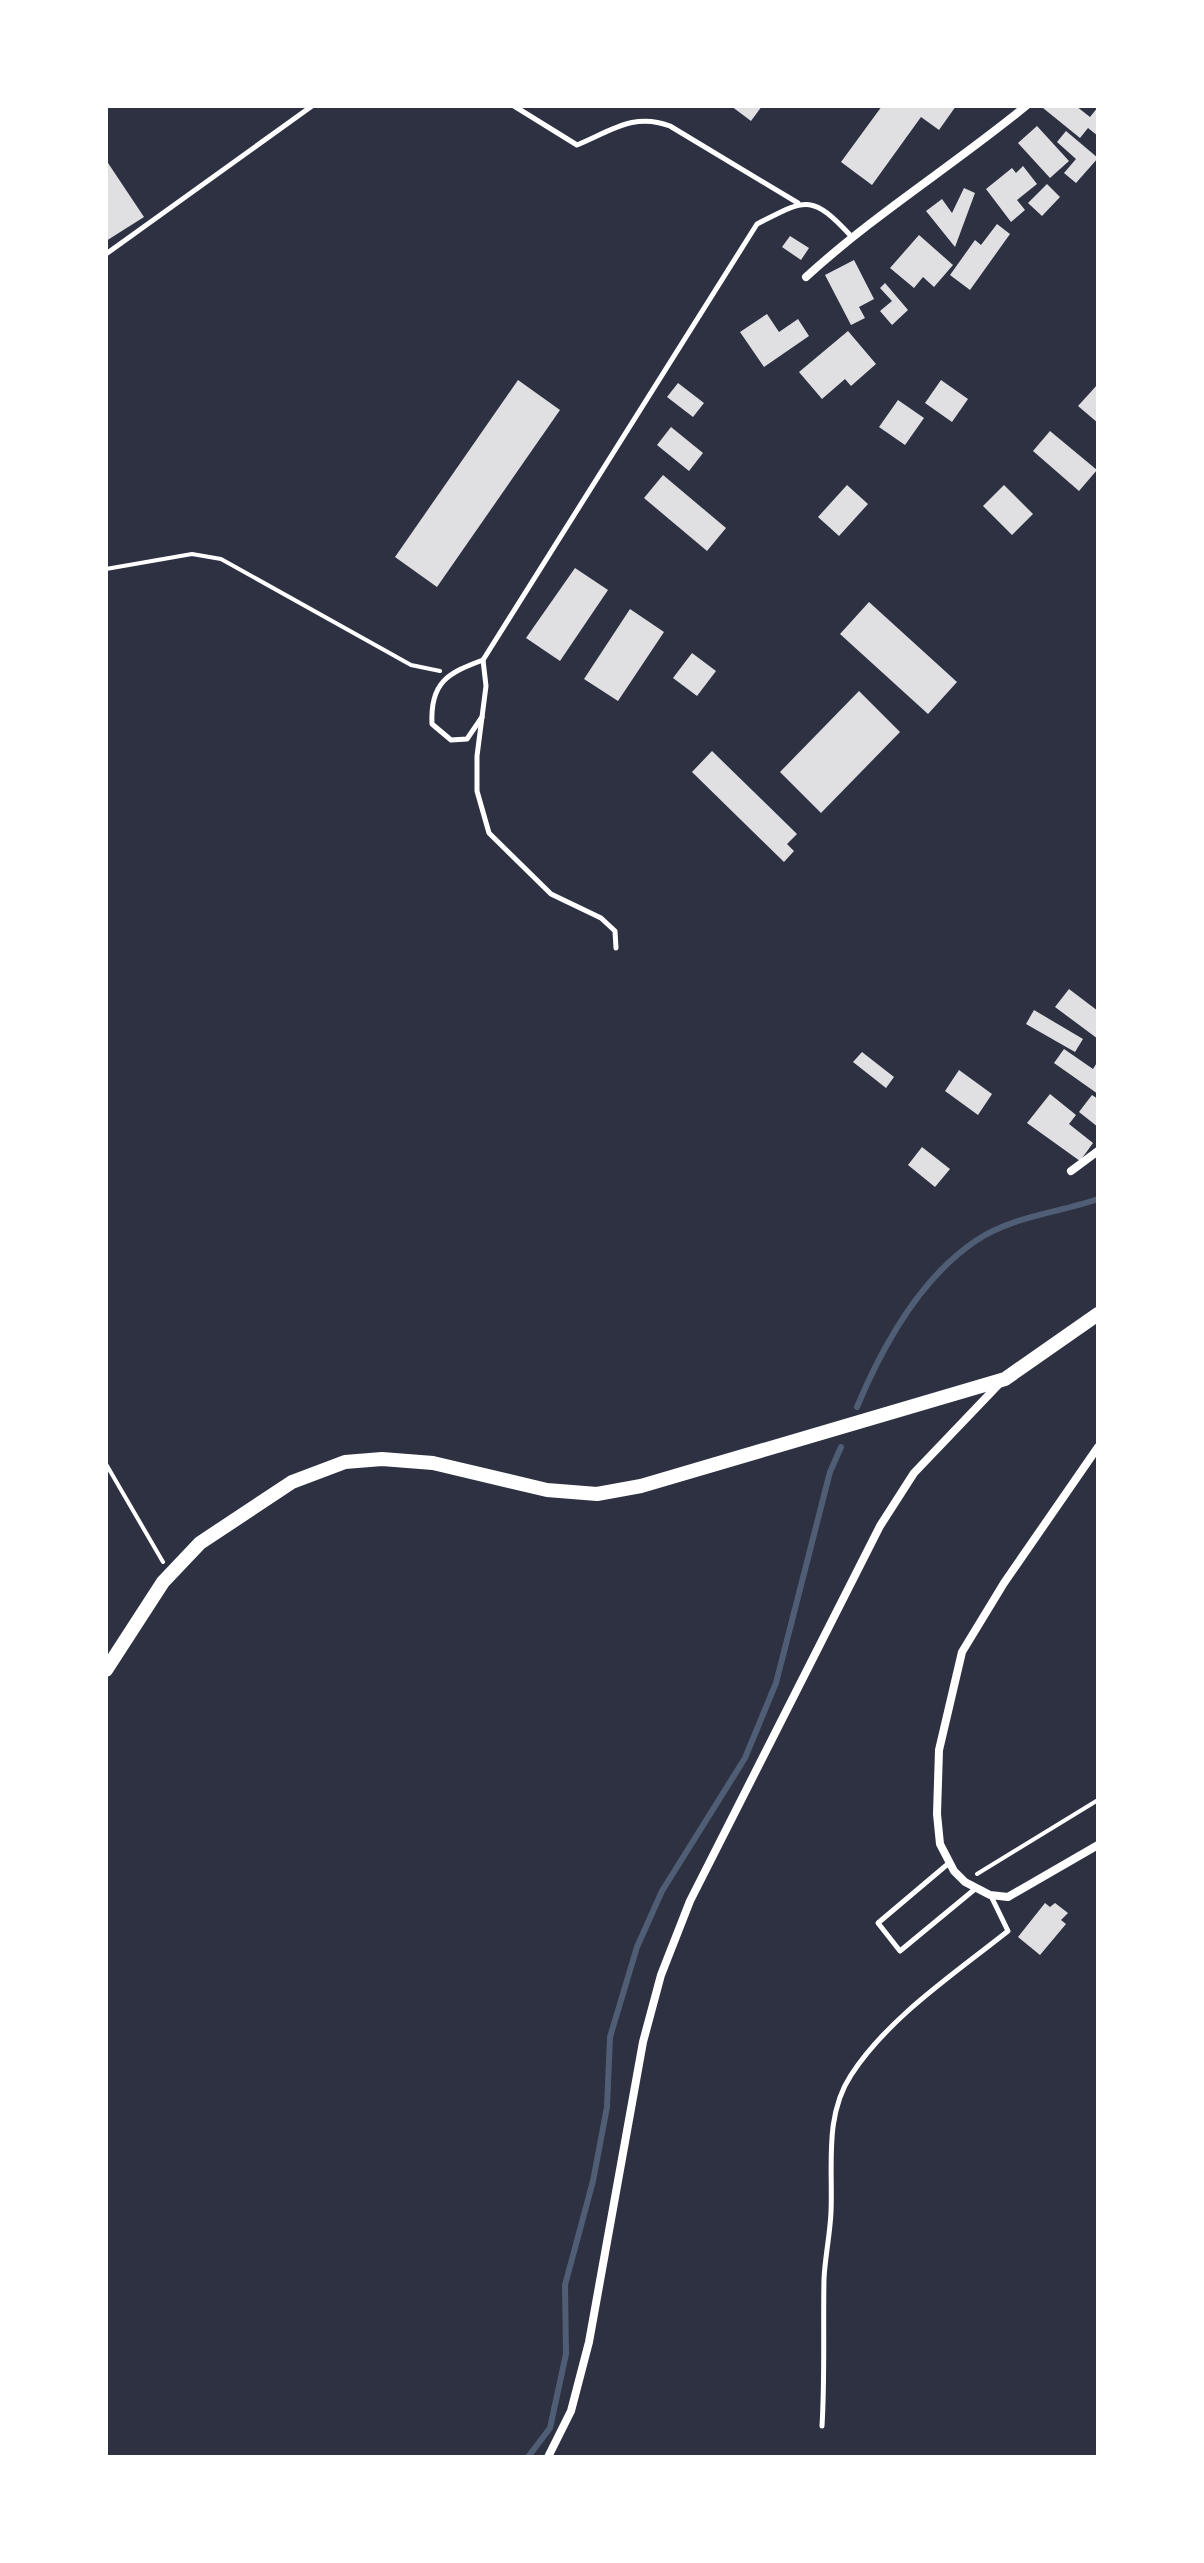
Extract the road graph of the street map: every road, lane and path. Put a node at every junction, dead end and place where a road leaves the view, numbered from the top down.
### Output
1 (312, 106) edge
2 (514, 106) edge
3 (1026, 106) edge
4 (799, 203) junction
5 (851, 236) junction
6 (106, 254) edge
7 (806, 277) dead end
8 (106, 569) edge
9 (483, 660) junction
10 (450, 672) junction
11 (483, 715) junction
12 (616, 948) dead end
13 (1098, 1151) edge
14 (1071, 1171) dead end
15 (1098, 1314) edge
16 (1005, 1379) junction
17 (1098, 1447) edge
18 (106, 1464) edge
19 (170, 1575) junction
20 (106, 1670) edge
21 (1098, 1800) edge
22 (1098, 1845) edge
23 (949, 1863) junction
24 (965, 1882) junction
25 (976, 1888) junction
26 (990, 1895) junction
27 (822, 2426) dead end
28 (548, 2457) edge

1 - 6 lane
2 - 4 lane
3 - 5 street
4 - 5 lane
4 - 9 lane
5 - 7 street
8 - 10 path
9 - 10 lane
9 - 11 lane
10 - 11 lane
11 - 12 lane
13 - 14 street
15 - 16 main road
16 - 19 main road
16 - 28 street
17 - 23 street
18 - 19 path
19 - 20 main road
21 - 24 path
22 - 26 street
23 - 24 street
23 - 25 lane
24 - 25 street
25 - 26 street
26 - 27 lane

